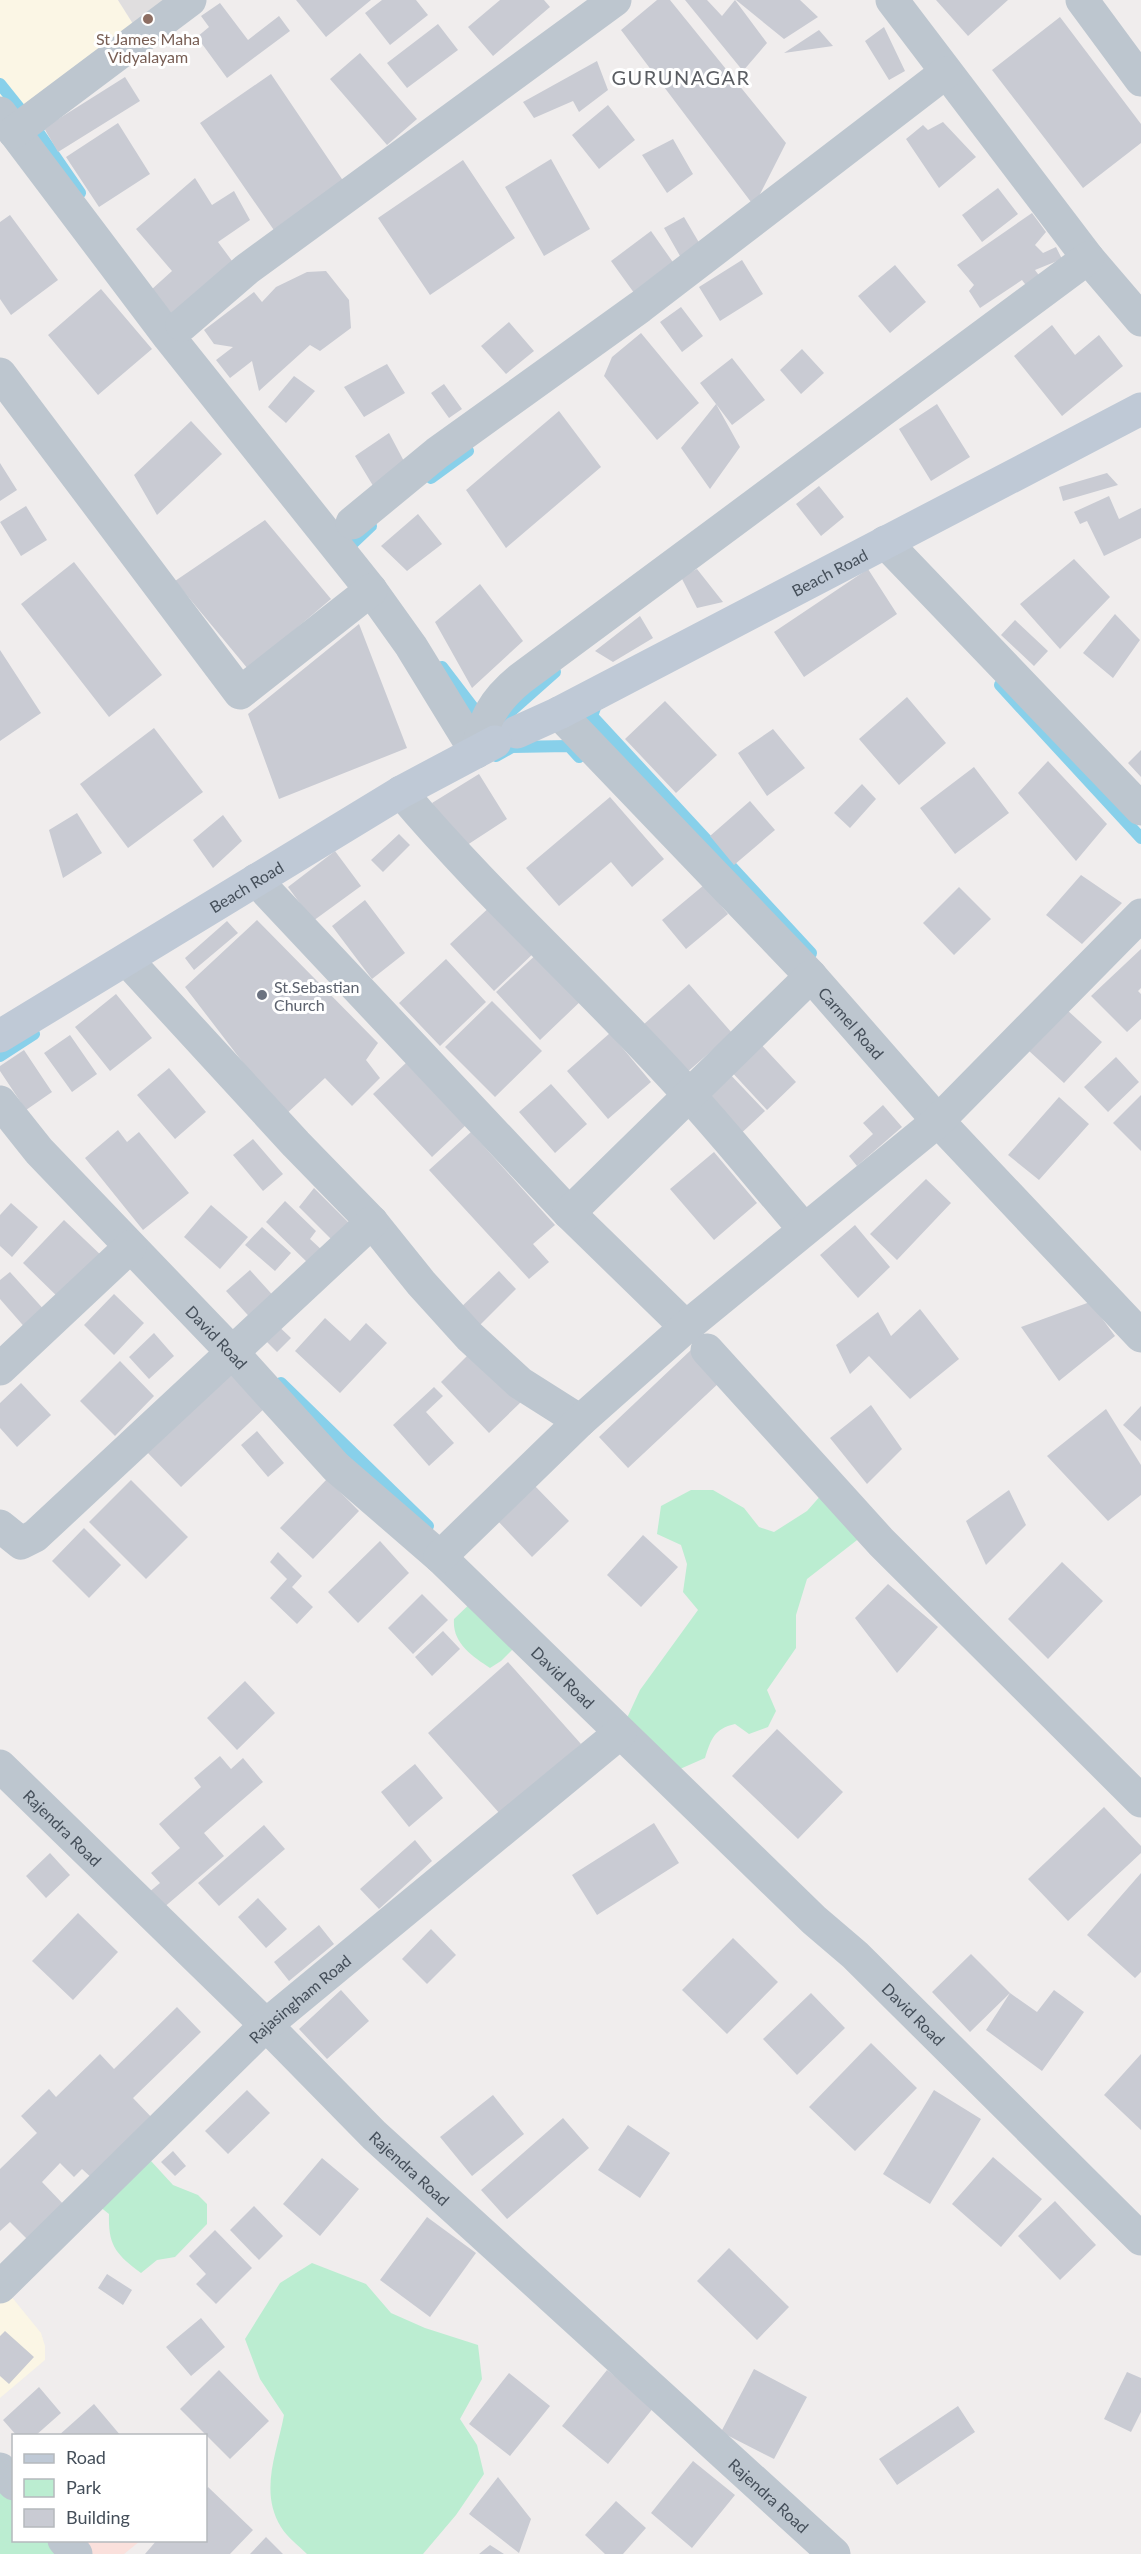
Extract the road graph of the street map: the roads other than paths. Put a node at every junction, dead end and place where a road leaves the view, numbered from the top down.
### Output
1 (190, 0) edge
2 (615, 0) edge
3 (892, 0) edge
4 (1082, 0) edge
5 (945, 73) junction
6 (1141, 80) edge
7 (7, 122) edge
8 (1088, 258) junction
9 (1141, 320) edge
10 (182, 325) dead end
11 (0, 374) edge
12 (1141, 409) edge
13 (352, 523) dead end
14 (885, 542) junction
15 (371, 590) junction
16 (559, 713) junction
17 (496, 742) junction
18 (401, 792) junction
19 (1141, 809) edge
20 (256, 880) junction
21 (1141, 915) edge
22 (127, 960) junction
23 (811, 976) junction
24 (0, 1036) edge
25 (689, 1094) junction
26 (0, 1102) edge
27 (938, 1121) junction
28 (569, 1213) junction
29 (372, 1222) junction
30 (804, 1229) junction
31 (130, 1247) junction
32 (1141, 1336) edge
33 (696, 1339) junction
34 (232, 1352) junction
35 (0, 1369) edge
36 (580, 1421) junction
37 (0, 1526) edge
38 (440, 1557) junction
39 (620, 1733) junction
40 (0, 1766) edge
41 (1141, 1801) edge
42 (266, 2025) junction
43 (1141, 2239) edge
44 (0, 2287) edge
45 (0, 2469) edge
46 (12, 2482) edge
47 (65, 2542) edge
48 (76, 2554) edge
49 (834, 2554) edge

1 - 7 street
2 - 10 street
3 - 5 street
4 - 6 street
5 - 8 street
5 - 13 street
7 - 15 street
8 - 9 street
8 - 17 street
11 - 15 street
12 - 14 main road, Beach Road
14 - 16 main road, Beach Road
14 - 19 street
15 - 17 street
16 - 17 main road, Beach Road
16 - 23 street, Carmel Road
17 - 18 main road, Beach Road
18 - 20 main road, Beach Road
18 - 25 street
20 - 22 main road, Beach Road
20 - 28 street
21 - 27 street
22 - 24 main road, Beach Road
22 - 29 street
23 - 25 street
23 - 27 street, Carmel Road
25 - 28 street
25 - 30 street
26 - 31 street, David Road
27 - 30 street
27 - 32 street, Carmel Road
28 - 33 street
29 - 34 street
29 - 36 street
30 - 33 street
31 - 34 street, David Road
31 - 35 street
33 - 36 street
33 - 41 street
34 - 37 street
34 - 38 street, David Road
36 - 38 street
38 - 39 street, David Road
39 - 42 street, Rajasingham Road
39 - 43 street, David Road
40 - 42 street, Rajendra Road
42 - 44 street, Rajasingham Road
42 - 49 street, Rajendra Road
45 - 46 street
47 - 48 street

